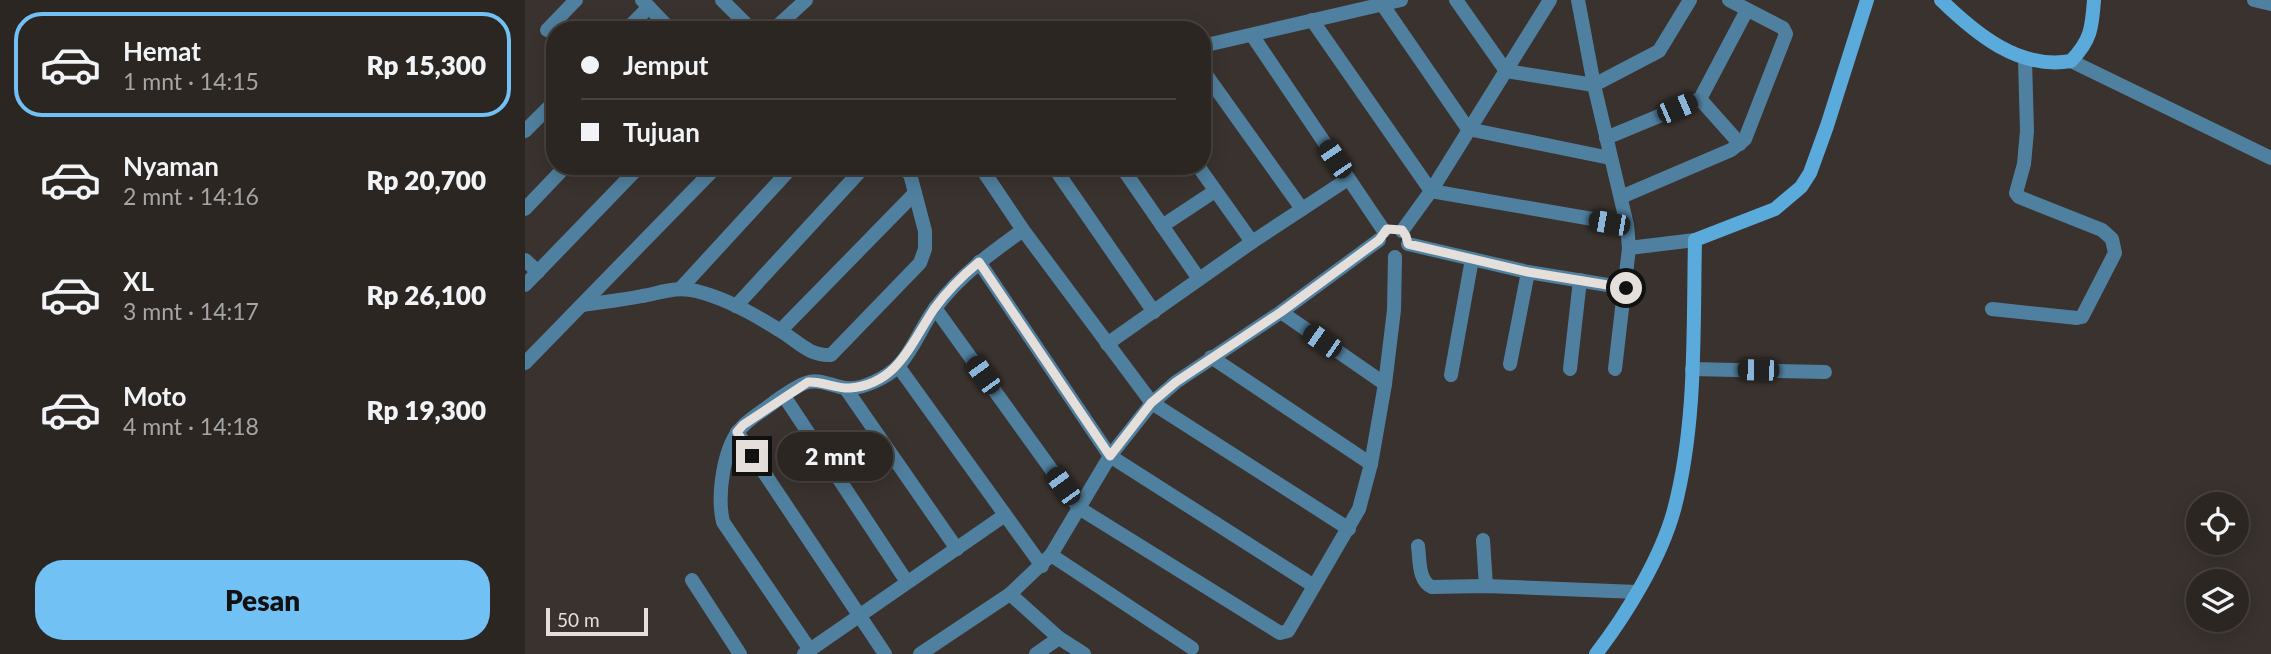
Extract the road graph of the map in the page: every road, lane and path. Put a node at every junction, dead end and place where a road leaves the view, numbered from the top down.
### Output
1 (576, 0) edge
2 (722, 0) edge
3 (1401, 0) edge
4 (1457, 0) edge
5 (1550, 0) edge
6 (1578, 0) edge
7 (1690, 0) edge
8 (1729, 0) edge
9 (1867, 0) edge
10 (1941, 0) edge
11 (2094, 0) edge
12 (2254, 0) edge
13 (803, 1) edge
14 (645, 4) edge
15 (1383, 4) junction
16 (2271, 4) edge
17 (1747, 10) junction
18 (1312, 20) junction
19 (556, 21) edge
20 (633, 21) edge
21 (662, 21) edge
22 (743, 21) edge
23 (782, 21) edge
24 (1252, 35) junction
25 (1211, 44) edge
26 (2025, 59) junction
27 (2071, 61) junction
28 (1506, 71) junction
29 (1211, 82) edge
30 (1594, 85) junction
31 (1700, 99) junction
32 (546, 110) edge
33 (1468, 130) junction
34 (525, 131) edge
35 (1606, 138) junction
36 (1740, 144) junction
37 (1610, 158) junction
38 (2271, 158) edge
39 (557, 175) edge
40 (631, 175) edge
41 (708, 175) edge
42 (785, 175) edge
43 (857, 175) edge
44 (910, 175) edge
45 (986, 175) edge
46 (1059, 175) edge
47 (1127, 175) edge
48 (1204, 175) edge
49 (1349, 179) junction
50 (1215, 191) junction
51 (1431, 191) junction
52 (915, 192) junction
53 (1621, 197) junction
54 (525, 209) edge
55 (1302, 209) junction
56 (1627, 225) junction
57 (1162, 226) junction
58 (1023, 230) junction
59 (1382, 236) junction
60 (1405, 237) junction
61 (1695, 240) junction
62 (1252, 242) junction
63 (1629, 248) junction
64 (1395, 257) junction
65 (1472, 258) junction
66 (525, 260) edge
67 (979, 262) junction
68 (538, 272) junction
69 (1528, 272) junction
70 (1199, 279) junction
71 (1580, 280) junction
72 (525, 285) edge
73 (681, 288) junction
74 (1626, 288) junction
75 (583, 305) junction
76 (736, 306) junction
77 (935, 308) junction
78 (1992, 309) dead end
79 (1154, 312) junction
80 (1281, 312) junction
81 (781, 331) junction
82 (1107, 344) junction
83 (1211, 357) junction
84 (525, 363) edge
85 (1510, 364) dead end
86 (898, 366) junction
87 (1570, 369) dead end
88 (1615, 369) dead end
89 (1692, 369) junction
90 (1825, 372) dead end
91 (1451, 375) dead end
92 (1384, 384) junction
93 (846, 388) junction
94 (784, 396) junction
95 (1151, 403) junction
96 (737, 432) junction
97 (1110, 456) junction
98 (1371, 464) junction
99 (1079, 508) junction
100 (1005, 515) junction
101 (1349, 529) junction
102 (1483, 540) dead end
103 (1418, 546) dead end
104 (957, 549) junction
105 (1047, 560) junction
106 (692, 580) dead end
107 (907, 582) junction
108 (1314, 586) junction
109 (1486, 586) junction
110 (1637, 592) junction
111 (1010, 594) junction
112 (859, 617) junction
113 (1059, 638) junction
114 (1192, 648) dead end
115 (807, 652) edge
116 (740, 654) edge
117 (885, 654) edge
118 (920, 654) edge
119 (1036, 654) edge
120 (1084, 654) edge
121 (1596, 654) edge

1 - 19 street
2 - 22 street
3 - 15 street
4 - 28 street
5 - 28 street
6 - 30 street
7 - 30 street
8 - 17 street
9 - 61 street
10 - 26 street
11 - 27 street
12 - 16 street
13 - 23 street
14 - 20 street
14 - 21 street
15 - 18 street
15 - 33 street
17 - 31 street
17 - 36 street
18 - 24 street
18 - 51 street
24 - 25 street
24 - 49 street
26 - 27 street
26 - 78 street
27 - 38 street
28 - 30 street
28 - 33 street
29 - 55 street
30 - 35 street
31 - 35 street
31 - 36 street
32 - 34 street
33 - 37 street
33 - 51 street
35 - 37 street
36 - 53 street
37 - 53 street
39 - 54 street
40 - 68 street
41 - 75 street
42 - 73 street
43 - 76 street
44 - 52 street
45 - 58 street
46 - 79 street
47 - 57 street
48 - 50 street
49 - 55 street
49 - 59 street
50 - 57 street
50 - 62 street
51 - 56 street
51 - 60 street
52 - 81 street
52 - 81 street
53 - 56 street
55 - 62 street
56 - 63 street
57 - 70 street
58 - 67 street
58 - 82 street
59 - 60 street
59 - 64 street
59 - 80 street
60 - 64 street
60 - 65 street
61 - 63 street
61 - 89 street
62 - 70 street
63 - 74 street
64 - 92 street
65 - 69 street
65 - 91 street
66 - 68 street
67 - 77 street
67 - 97 street
68 - 72 street
69 - 71 street
69 - 85 street
70 - 79 street
71 - 74 street
71 - 87 street
73 - 75 street
73 - 76 street
74 - 88 street
75 - 84 street
76 - 81 street
77 - 86 street
77 - 99 street
79 - 82 street
80 - 83 street
80 - 92 street
82 - 95 street
83 - 95 street
83 - 98 street
86 - 93 street
86 - 100 street
89 - 90 street
89 - 110 street
92 - 98 street
93 - 94 street
93 - 104 street
94 - 96 street
94 - 107 street
95 - 97 street
95 - 101 street
96 - 112 street
96 - 115 street
97 - 99 street
97 - 108 street
98 - 101 street
99 - 105 street
99 - 108 street
100 - 104 street
100 - 105 street
101 - 108 street
102 - 109 street
103 - 109 street
104 - 107 street
105 - 111 street
105 - 114 street
106 - 116 street
107 - 112 street
109 - 110 street
110 - 121 street
111 - 113 street
111 - 118 street
112 - 115 street
112 - 117 street
113 - 119 street
113 - 120 street

